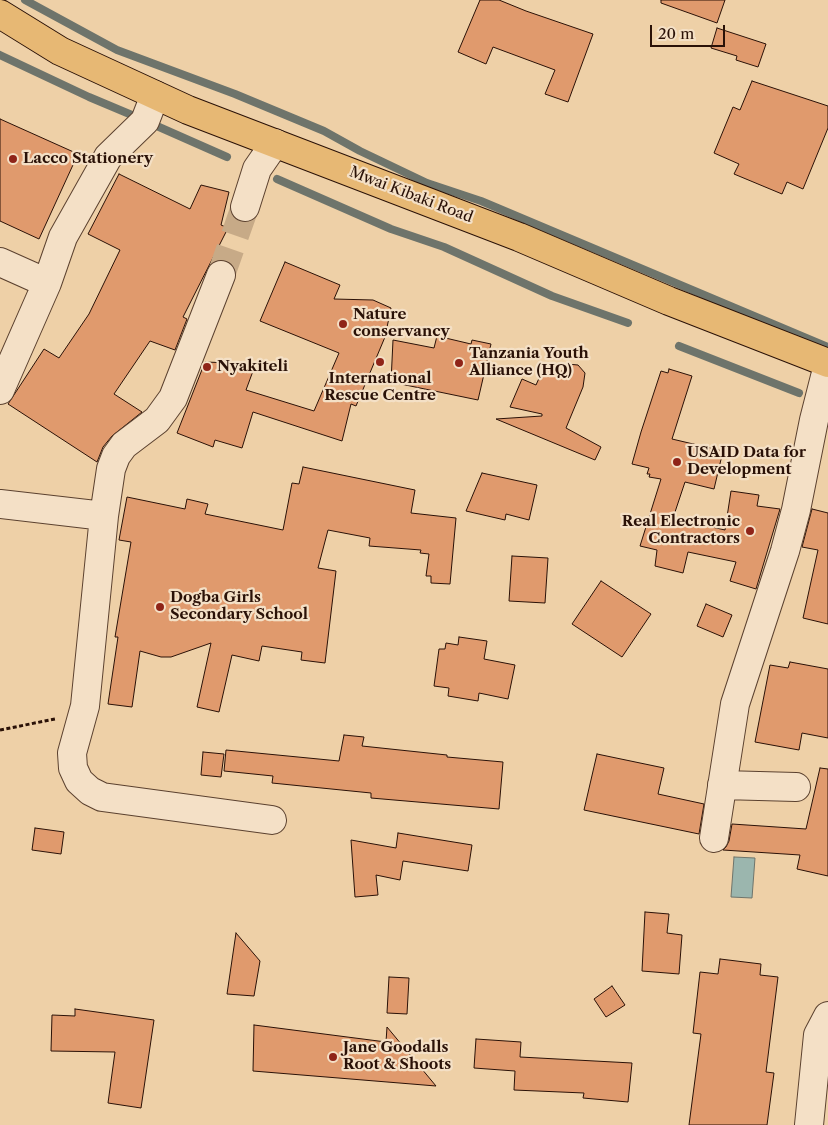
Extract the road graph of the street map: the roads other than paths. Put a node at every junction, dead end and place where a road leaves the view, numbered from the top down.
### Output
1 (0, 14) edge
2 (155, 95) junction
3 (275, 143) junction
4 (245, 207) tunnel mouth
5 (0, 262) edge
6 (221, 275) tunnel mouth
7 (47, 283) junction
8 (828, 364) edge
9 (0, 390) edge
10 (0, 504) edge
11 (104, 516) junction
12 (722, 785) junction
13 (796, 787) dead end
14 (272, 820) dead end
15 (714, 838) dead end
16 (828, 1016) edge
17 (809, 1125) edge

1 - 2 main road, Mwai Kibaki Road
2 - 3 main road, Mwai Kibaki Road
2 - 7 street
3 - 4 street
3 - 8 main road, Mwai Kibaki Road
5 - 7 street
6 - 11 street
7 - 9 street
8 - 12 street
10 - 11 street
11 - 14 street
12 - 13 street
12 - 15 street
16 - 17 street

